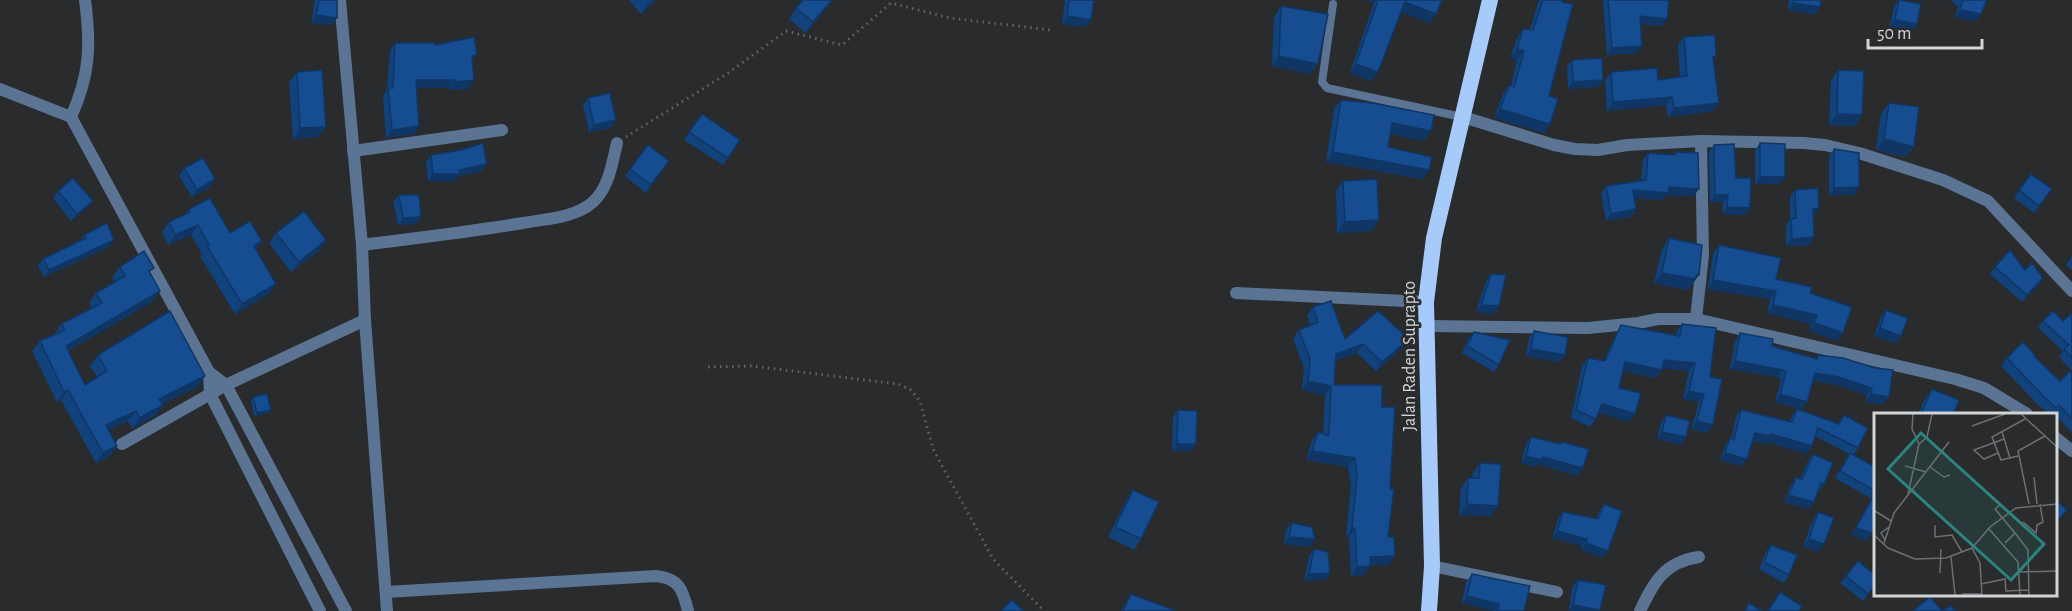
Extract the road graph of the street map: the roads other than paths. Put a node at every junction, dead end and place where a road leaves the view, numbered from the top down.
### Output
1 (85, 0) edge
2 (340, 0) edge
3 (1490, 0) edge
4 (1333, 4) dead end
5 (0, 89) edge
6 (71, 117) junction
7 (1463, 117) junction
8 (502, 130) dead end
9 (1701, 141) junction
10 (617, 143) road end
11 (353, 151) junction
12 (362, 245) junction
13 (2072, 291) edge
14 (1236, 293) dead end
15 (1426, 302) junction
16 (1696, 319) junction
17 (365, 320) junction
18 (1427, 326) junction
19 (209, 372) junction
20 (226, 386) junction
21 (210, 394) junction
22 (2025, 413) edge
23 (2057, 440) edge
24 (122, 444) dead end
25 (2072, 452) edge
26 (1699, 557) dead end
27 (1432, 566) junction
28 (386, 592) junction
29 (1557, 592) dead end
30 (320, 611) edge
31 (346, 611) edge
32 (387, 611) edge
33 (688, 611) edge
34 (1429, 611) edge
35 (1640, 611) edge

1 - 6 street
2 - 11 street
3 - 7 highway, Jalan Raden Suprapto
4 - 7 lane
5 - 6 street
6 - 19 street
7 - 9 street
7 - 15 highway, Jalan Raden Suprapto
8 - 11 street
9 - 13 street
9 - 16 street
10 - 12 street
11 - 12 street
12 - 17 street
14 - 15 street
15 - 18 highway, Jalan Raden Suprapto
16 - 18 street
16 - 22 street
17 - 20 street
17 - 28 street
18 - 27 highway, Jalan Raden Suprapto
19 - 20 street
19 - 21 street
20 - 21 street
20 - 31 street
21 - 24 street
21 - 30 street
23 - 25 street
26 - 35 street
27 - 29 street
27 - 34 highway, Jalan Raden Suprapto
28 - 32 street
28 - 33 street

